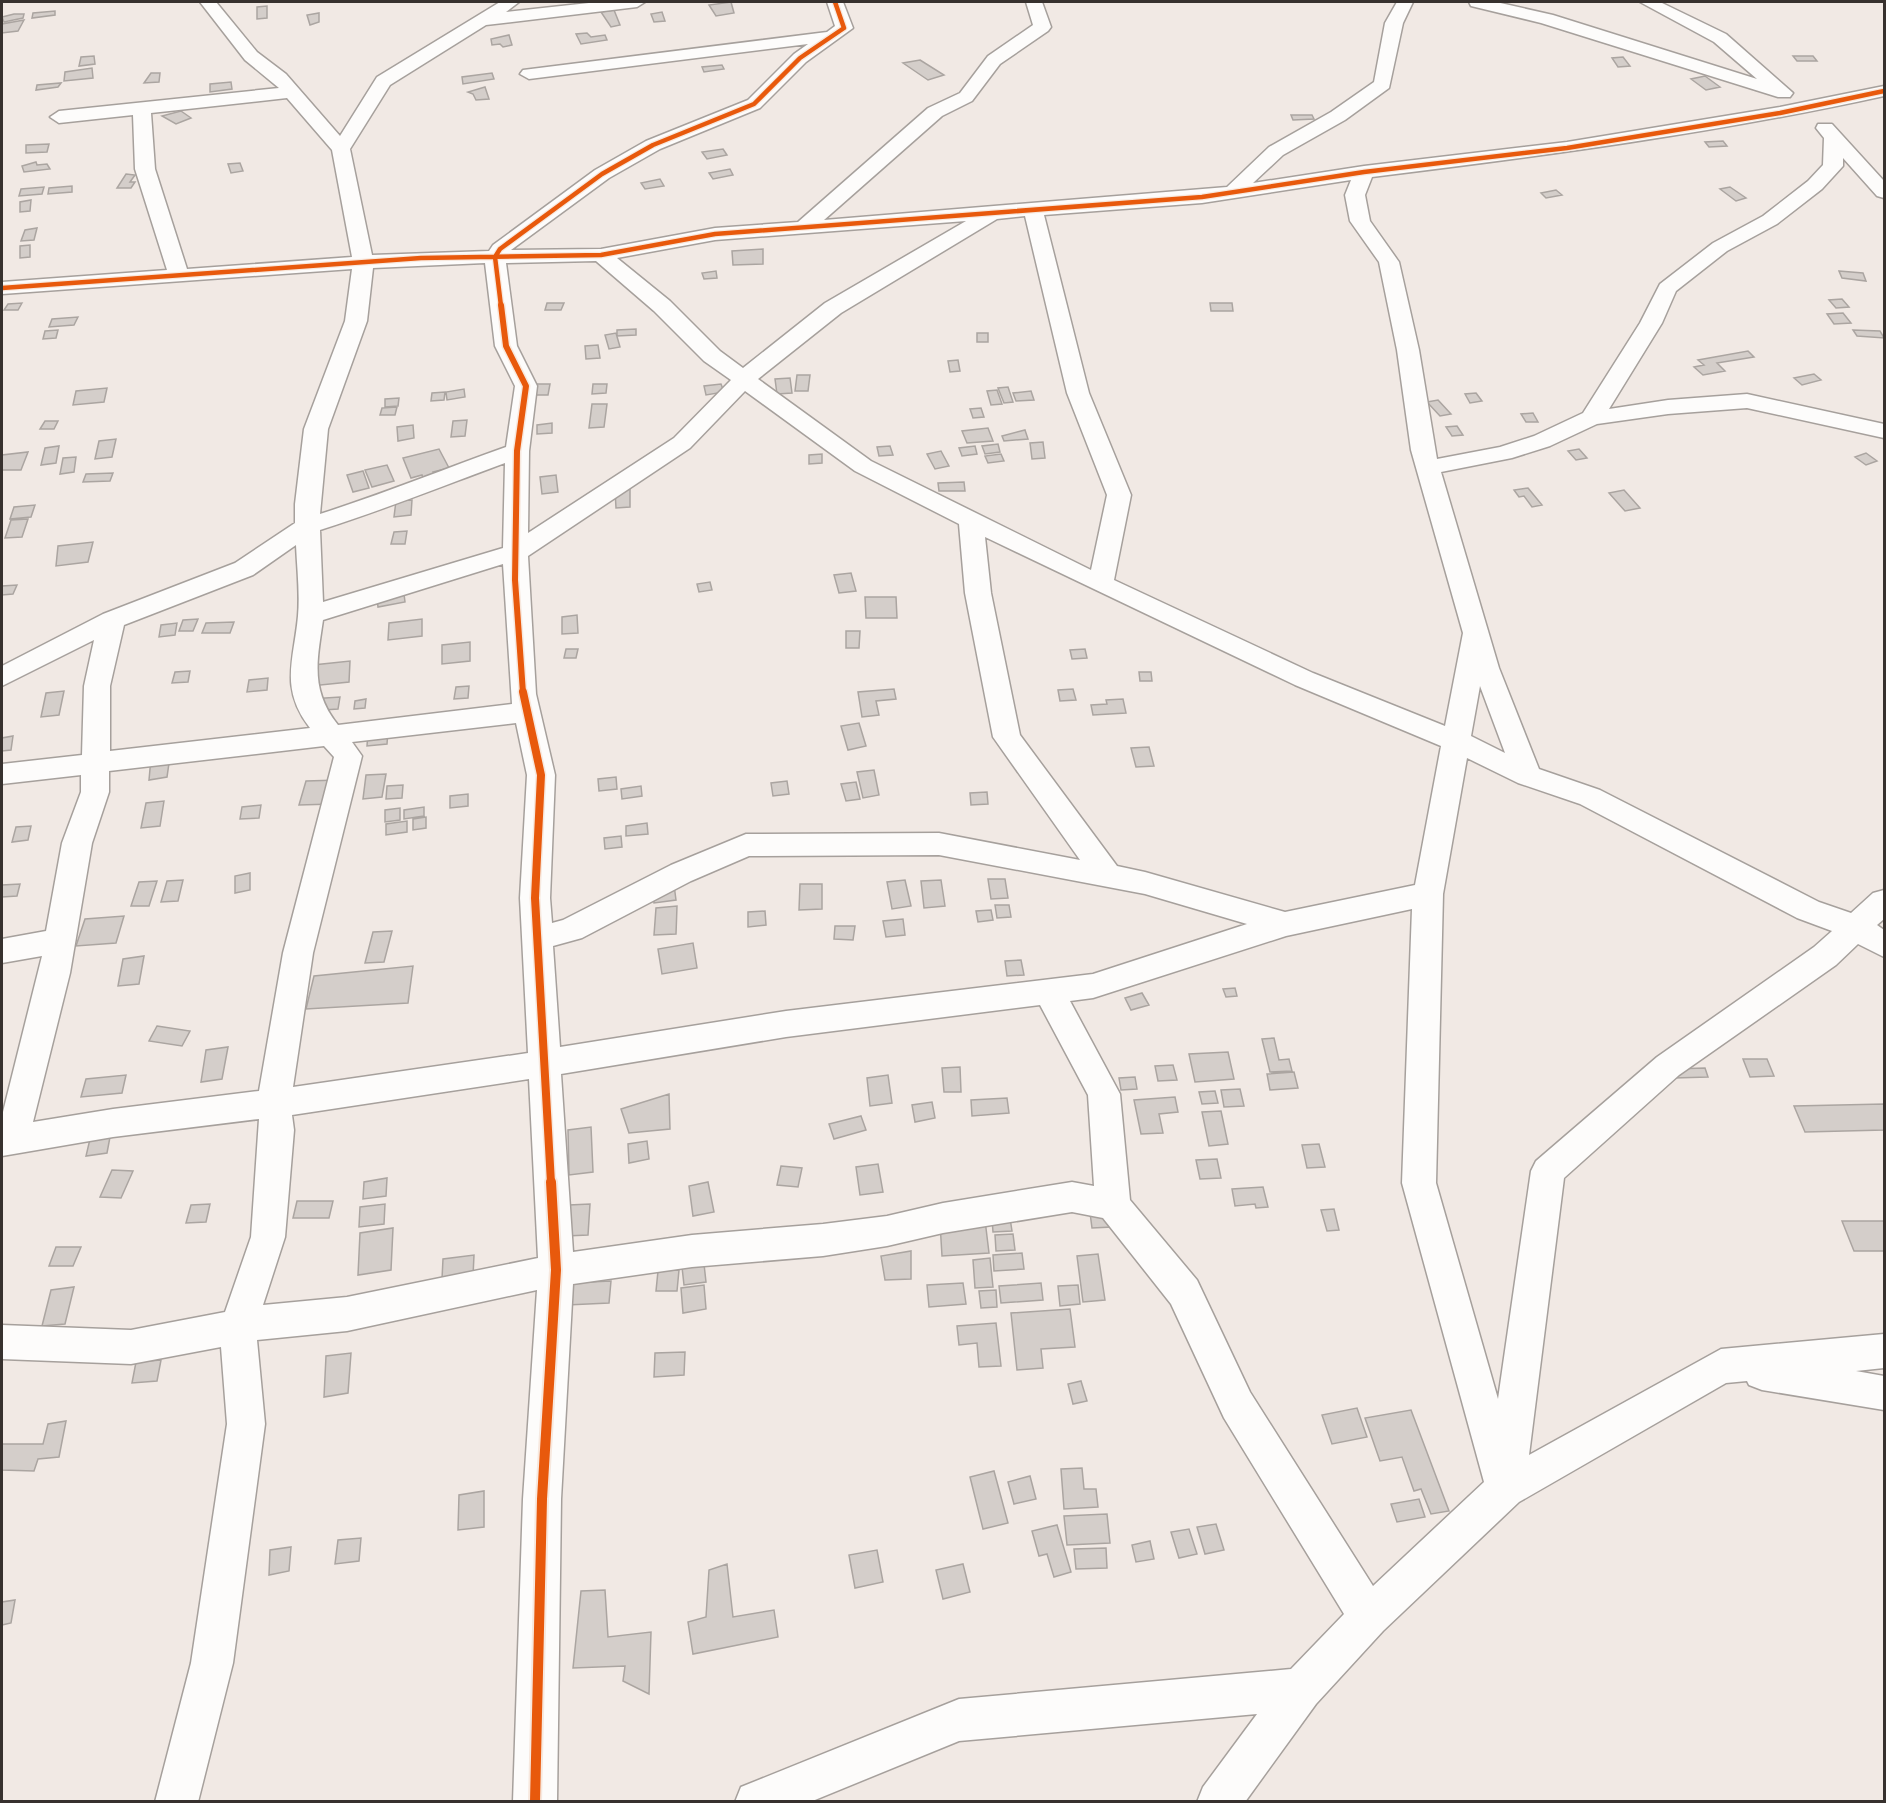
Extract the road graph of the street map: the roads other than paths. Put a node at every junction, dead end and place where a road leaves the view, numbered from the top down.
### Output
1 (208, 2) edge
2 (512, 2) edge
3 (637, 2) edge
4 (835, 2) edge
5 (1034, 2) edge
6 (1405, 2) edge
7 (1478, 2) edge
8 (1648, 2) edge
9 (479, 21) junction
10 (831, 37) junction
11 (529, 74) dead end
12 (1884, 91) edge
13 (292, 92) junction
14 (1784, 93) junction
15 (142, 108) junction
16 (1801, 108) junction
17 (59, 117) dead end
18 (1833, 135) junction
19 (341, 149) junction
20 (1364, 172) junction
21 (1234, 191) junction
22 (1884, 192) edge
23 (1033, 210) junction
24 (994, 213) junction
25 (804, 227) junction
26 (601, 255) junction
27 (495, 257) junction
28 (363, 263) junction
29 (179, 276) junction
30 (2, 288) edge
31 (744, 380) junction
32 (1592, 418) junction
33 (1884, 431) edge
34 (517, 451) junction
35 (1430, 467) junction
36 (971, 519) junction
37 (308, 526) junction
38 (516, 552) junction
39 (1101, 583) junction
40 (311, 615) junction
41 (112, 620) junction
42 (1476, 632) junction
43 (2, 677) edge
44 (527, 712) junction
45 (331, 735) junction
46 (1456, 741) junction
47 (96, 761) junction
48 (2, 774) edge
49 (1528, 776) junction
50 (1107, 875) junction
51 (1428, 894) junction
52 (1884, 901) edge
53 (1285, 924) junction
54 (1870, 936) edge
55 (538, 938) junction
56 (60, 941) junction
57 (2, 951) edge
58 (1049, 992) junction
59 (545, 1061) junction
60 (274, 1103) junction
61 (7, 1141) edge
62 (1113, 1205) junction
63 (556, 1270) junction
64 (238, 1327) junction
65 (2, 1342) edge
66 (1884, 1351) edge
67 (1721, 1366) junction
68 (1884, 1393) edge
69 (1505, 1489) junction
70 (1369, 1617) junction
71 (1301, 1689) junction
72 (176, 1802) edge
73 (535, 1802) edge
74 (756, 1802) edge
75 (1218, 1802) edge

1 - 13 street
2 - 9 street
3 - 9 street
4 - 10 street
5 - 25 street
6 - 21 street
7 - 14 street
8 - 14 street
9 - 19 street
10 - 11 street
10 - 27 street
12 - 16 street
13 - 15 street
13 - 19 street
14 - 16 street
15 - 17 street
15 - 29 street
16 - 18 street
16 - 20 street
18 - 22 street
18 - 32 street
19 - 28 street
20 - 21 street
20 - 35 street
21 - 23 street
23 - 24 street
23 - 39 street
24 - 25 street
24 - 31 street
25 - 26 street
26 - 27 street
26 - 31 street
27 - 28 street
27 - 34 street
28 - 29 street
28 - 37 street
29 - 30 street
31 - 36 street
31 - 38 street
32 - 33 street
32 - 35 street
34 - 37 street
34 - 38 street
35 - 42 street
36 - 39 street
36 - 50 street
37 - 40 street
37 - 41 street
38 - 40 street
38 - 44 street
39 - 46 street
40 - 45 street
41 - 43 street
41 - 47 street
42 - 46 street
42 - 49 street
44 - 45 street
44 - 55 street
45 - 47 street
45 - 60 street
46 - 49 street
46 - 51 street
47 - 48 street
47 - 56 street
49 - 54 street
50 - 53 street
50 - 55 street
51 - 53 street
51 - 69 street
52 - 54 street
53 - 58 street
54 - 69 street
55 - 59 street
56 - 57 street
56 - 61 street
58 - 59 street
58 - 62 street
59 - 60 street
59 - 63 street
60 - 61 street
60 - 64 street
62 - 63 street
62 - 70 street
63 - 64 street
63 - 73 street
64 - 65 street
64 - 72 street
66 - 67 street
67 - 68 street
67 - 69 street
69 - 70 street
70 - 71 street
71 - 74 street
71 - 75 street

